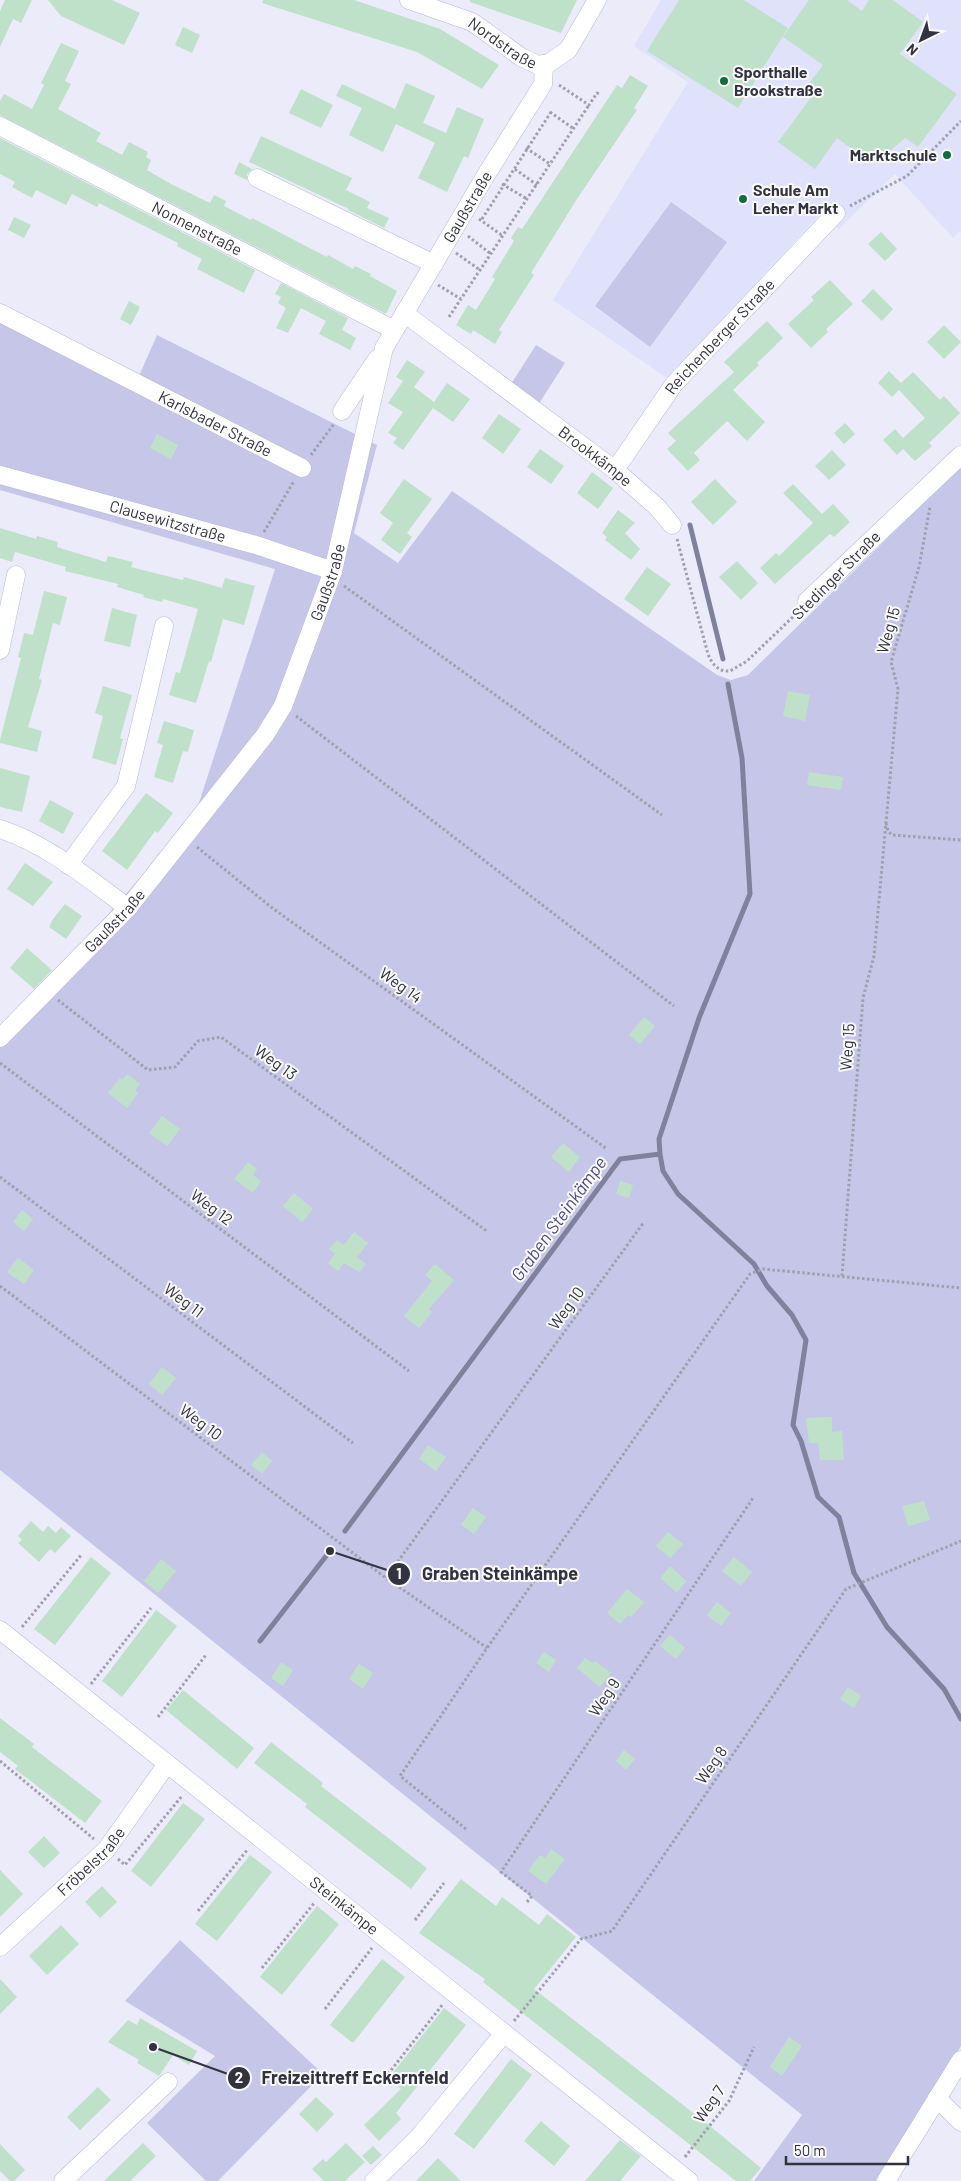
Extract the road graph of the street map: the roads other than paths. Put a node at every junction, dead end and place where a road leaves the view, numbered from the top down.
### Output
1 (409, 0) edge
2 (597, 0) edge
3 (544, 64) junction
4 (0, 126) edge
5 (257, 178) dead end
6 (836, 213) road end
7 (430, 270) junction
8 (0, 313) edge
9 (404, 313) junction
10 (394, 330) junction
11 (384, 348) junction
12 (342, 411) road end
13 (961, 455) edge
14 (302, 468) road end
15 (615, 470) junction
16 (0, 475) edge
17 (672, 525) road end
18 (332, 574) junction
19 (16, 575) dead end
20 (807, 601) road end
21 (164, 626) dead end
22 (0, 650) edge
23 (0, 829) edge
24 (68, 865) junction
25 (128, 908) junction
26 (0, 1038) edge
27 (4, 1635) edge
28 (167, 1764) junction
29 (0, 1947) edge
30 (504, 2033) junction
31 (961, 2060) edge
32 (168, 2082) dead end
33 (937, 2098) junction
34 (961, 2122) edge
35 (671, 2175) edge
36 (63, 2181) edge
37 (374, 2181) edge
38 (689, 2181) edge
39 (886, 2181) edge

1 - 3 street, Nordstraße
2 - 3 street, Nordstraße
3 - 7 street, Gaußstraße
4 - 10 street, Nonnenstraße
5 - 7 street
6 - 15 street, Reichenberger Straße
7 - 9 street, Gaußstraße
8 - 14 street, Karlsbader Straße
9 - 10 street, Gaußstraße
9 - 15 street, Brookkämpe
10 - 11 street, Gaußstraße
11 - 12 street
11 - 18 street, Gaußstraße
13 - 20 street, Stedinger Straße
15 - 17 street, Brookkämpe
16 - 18 street, Clausewitzstraße
18 - 25 street, Gaußstraße
19 - 22 street
21 - 24 street
23 - 24 street
24 - 25 street
25 - 26 street, Gaußstraße
27 - 28 street, Steinkämpe
28 - 29 street, Fröbelstraße
28 - 30 street, Steinkämpe
30 - 35 street, Steinkämpe
30 - 37 street
31 - 33 street
32 - 36 street
33 - 34 street
33 - 39 street
35 - 38 street, Steinkämpe

